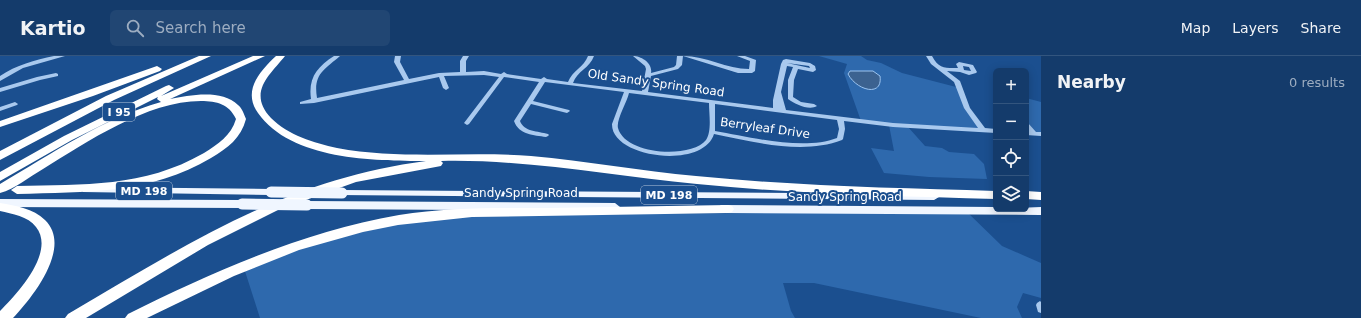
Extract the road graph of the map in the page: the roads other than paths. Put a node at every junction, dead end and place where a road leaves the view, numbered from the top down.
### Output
1 (62, 56) edge
2 (192, 56) edge
3 (196, 56) edge
4 (207, 56) edge
5 (243, 56) edge
6 (261, 56) edge
7 (281, 56) edge
8 (337, 56) edge
9 (398, 56) edge
10 (466, 56) edge
11 (592, 56) edge
12 (636, 56) edge
13 (680, 56) edge
14 (686, 56) edge
15 (740, 56) edge
16 (929, 56) edge
17 (785, 60) edge
18 (5, 67) dead end
19 (796, 67) junction
20 (940, 69) junction
21 (13, 70) junction
22 (961, 70) dead end
23 (463, 73) junction
24 (504, 74) junction
25 (441, 75) junction
26 (648, 75) junction
27 (56, 76) dead end
28 (0, 79) edge
29 (544, 79) junction
30 (407, 81) junction
31 (570, 83) junction
32 (446, 88) dead end
33 (0, 90) edge
34 (626, 91) junction
35 (778, 92) junction
36 (645, 93) junction
37 (789, 93) junction
38 (314, 100) junction
39 (529, 102) junction
40 (712, 102) junction
41 (302, 103) dead end
42 (16, 104) dead end
43 (814, 106) dead end
44 (0, 109) edge
45 (567, 111) dead end
46 (779, 111) junction
47 (840, 118) junction
48 (467, 123) dead end
49 (0, 124) edge
50 (1029, 127) edge
51 (983, 130) junction
52 (993, 131) edge
53 (711, 132) junction
54 (1029, 133) edge
55 (1034, 133) junction
56 (1041, 134) edge
57 (546, 135) dead end
58 (0, 150) edge
59 (0, 156) edge
60 (550, 162) junction
61 (39, 166) junction
62 (0, 177) edge
63 (0, 189) edge
64 (17, 190) junction
65 (993, 196) edge
66 (993, 196) edge
67 (1029, 196) edge
68 (1041, 196) edge
69 (0, 203) edge
70 (0, 207) edge
71 (728, 209) junction
72 (1041, 211) edge
73 (3, 318) edge
74 (73, 318) edge
75 (133, 318) edge

1 - 21 street
2 - 49 highway
3 - 58 highway
4 - 59 highway, I 95
5 - 62 highway, I 95
6 - 61 highway
7 - 60 highway
8 - 38 street
9 - 30 street
10 - 23 street
11 - 31 street
12 - 26 street
13 - 26 street
14 - 15 street
16 - 20 street
17 - 19 street
17 - 19 street
17 - 35 street
18 - 21 street
19 - 37 street
20 - 22 street
20 - 51 street
21 - 28 street
23 - 24 street, Old Sandy Spring Road
23 - 25 street, Old Sandy Spring Road
24 - 29 street, Old Sandy Spring Road
24 - 48 street
25 - 30 street, Old Sandy Spring Road
25 - 32 street
26 - 36 street
27 - 33 street
29 - 31 street, Old Sandy Spring Road
29 - 39 street
30 - 38 street, Old Sandy Spring Road
31 - 34 street, Old Sandy Spring Road
34 - 36 street, Old Sandy Spring Road
34 - 53 street
35 - 37 street
35 - 46 street
36 - 40 street, Old Sandy Spring Road
37 - 43 street
38 - 41 street, Old Sandy Spring Road
39 - 45 street
39 - 57 street
40 - 46 street, Old Sandy Spring Road
40 - 53 street
42 - 44 street
46 - 47 street, Old Sandy Spring Road
47 - 51 street, Old Sandy Spring Road
47 - 53 street, Berryleaf Drive
50 - 55 street
51 - 52 street, Old Sandy Spring Road
54 - 55 street
55 - 56 street
60 - 65 highway
60 - 74 highway
61 - 63 highway
61 - 64 highway
63 - 64 main road, Sandy Spring Road / MD 198
64 - 66 main road, Sandy Spring Road / MD 198, bridge
67 - 68 highway
69 - 71 main road, Sandy Spring Road / MD 198, bridge
70 - 73 highway
71 - 72 main road, Sandy Spring Road / MD 198
71 - 75 highway

